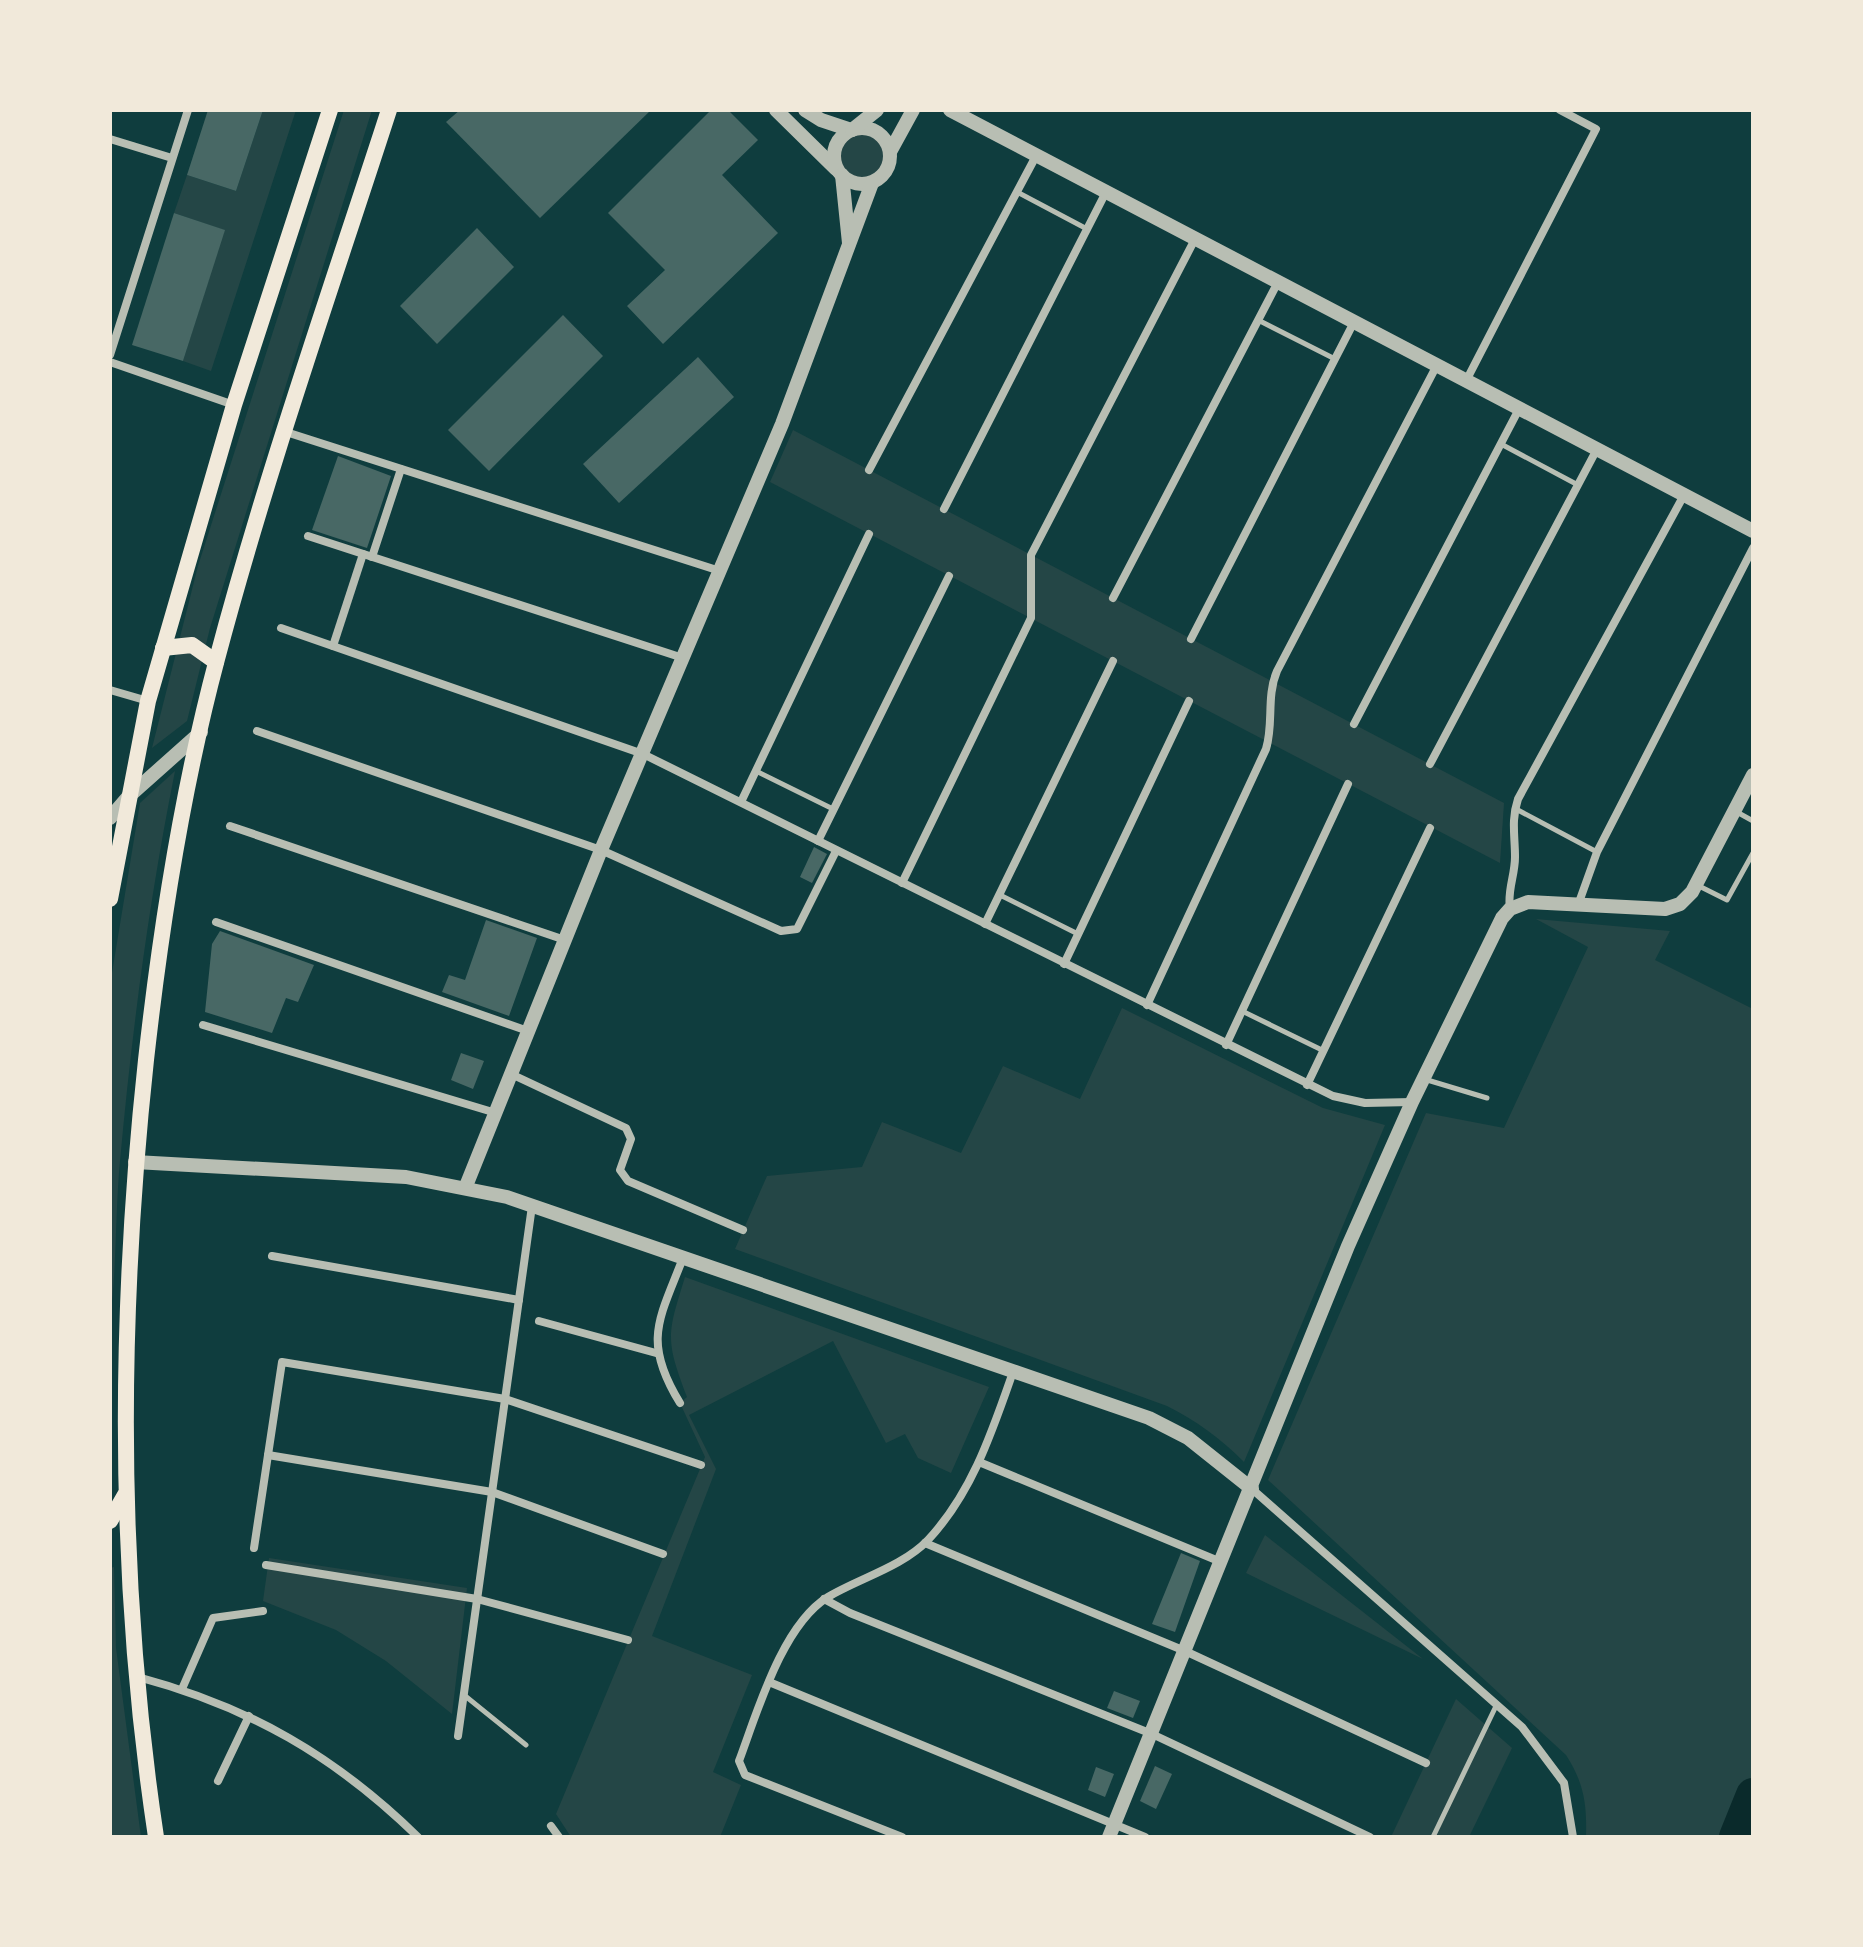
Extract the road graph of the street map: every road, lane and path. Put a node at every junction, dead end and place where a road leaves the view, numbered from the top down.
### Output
1 (188, 110) edge
2 (330, 110) edge
3 (389, 110) edge
4 (776, 110) edge
5 (805, 110) edge
6 (877, 110) edge
7 (913, 110) edge
8 (950, 110) edge
9 (1560, 110) edge
10 (851, 130) junction
11 (110, 139) edge
12 (890, 152) junction
13 (1036, 156) junction
14 (172, 158) junction
15 (842, 175) junction
16 (872, 183) junction
17 (1017, 192) junction
18 (1106, 192) junction
19 (1087, 229) junction
20 (1195, 239) junction
21 (849, 250) junction
22 (1278, 282) junction
23 (1258, 320) junction
24 (1354, 322) junction
25 (110, 355) edge
26 (1335, 359) junction
27 (110, 362) edge
28 (1437, 365) junction
29 (1466, 381) junction
30 (234, 405) junction
31 (1519, 409) junction
32 (286, 432) junction
33 (1501, 444) junction
34 (1597, 449) junction
35 (401, 469) junction
36 (869, 470) dead end
37 (1578, 485) junction
38 (1684, 495) junction
39 (944, 509) dead end
40 (1753, 531) edge
41 (869, 534) dead end
42 (308, 536) dead end
43 (1753, 548) edge
44 (367, 556) junction
45 (720, 571) junction
46 (949, 576) dead end
47 (1113, 598) dead end
48 (281, 628) dead end
49 (1191, 639) dead end
50 (333, 646) junction
51 (163, 648) junction
52 (683, 658) junction
53 (1113, 661) dead end
54 (216, 662) junction
55 (110, 690) edge
56 (148, 701) junction
57 (1189, 701) dead end
58 (1354, 724) dead end
59 (257, 731) dead end
60 (201, 732) junction
61 (643, 754) junction
62 (1430, 764) dead end
63 (756, 771) junction
64 (1753, 775) edge
65 (1348, 784) dead end
66 (128, 797) junction
67 (741, 802) junction
68 (833, 809) junction
69 (1515, 809) junction
70 (1734, 811) junction
71 (110, 818) edge
72 (1753, 821) edge
73 (230, 826) dead end
74 (1430, 828) dead end
75 (818, 841) junction
76 (601, 850) junction
77 (836, 851) junction
78 (1597, 852) junction
79 (1753, 853) edge
80 (902, 883) junction
81 (1696, 884) junction
82 (999, 895) junction
83 (110, 899) edge
84 (1578, 905) junction
85 (1510, 909) junction
86 (216, 922) dead end
87 (985, 924) junction
88 (1078, 934) junction
89 (565, 940) junction
90 (1064, 964) junction
91 (1147, 1005) junction
92 (1242, 1011) junction
93 (203, 1025) dead end
94 (528, 1031) junction
95 (1226, 1045) junction
96 (1324, 1051) junction
97 (511, 1074) junction
98 (1423, 1079) junction
99 (1307, 1085) junction
100 (1487, 1098) dead end
101 (1412, 1102) junction
102 (496, 1113) junction
103 (135, 1162) junction
104 (466, 1186) junction
105 (532, 1206) junction
106 (743, 1230) dead end
107 (272, 1256) dead end
108 (683, 1258) junction
109 (519, 1300) junction
110 (539, 1321) dead end
111 (656, 1353) junction
112 (1013, 1372) junction
113 (505, 1399) junction
114 (680, 1403) dead end
115 (268, 1455) junction
116 (979, 1462) junction
117 (701, 1465) dead end
118 (1252, 1489) junction
119 (492, 1492) junction
120 (126, 1493) junction
121 (110, 1521) edge
122 (925, 1543) junction
123 (254, 1548) dead end
124 (663, 1554) dead end
125 (1222, 1562) junction
126 (266, 1565) dead end
127 (477, 1599) junction
128 (824, 1599) junction
129 (263, 1611) dead end
130 (628, 1640) dead end
131 (1185, 1651) junction
132 (135, 1676) junction
133 (769, 1682) junction
134 (182, 1689) junction
135 (464, 1695) junction
136 (1497, 1704) junction
137 (249, 1716) junction
138 (1152, 1734) junction
139 (458, 1736) dead end
140 (526, 1745) dead end
141 (1426, 1763) dead end
142 (218, 1781) dead end
143 (551, 1826) dead end
144 (1112, 1830) edge
145 (156, 1837) edge
146 (418, 1837) edge
147 (559, 1837) edge
148 (902, 1837) edge
149 (1145, 1837) edge
150 (1370, 1837) edge
151 (1433, 1837) edge
152 (1573, 1837) edge

1 - 14 street
2 - 30 main road
3 - 32 main road
4 - 15 street
5 - 10 street
6 - 10 street
7 - 12 street
8 - 13 street
9 - 29 street
10 - 12 street
10 - 15 street
11 - 14 street
12 - 16 street
13 - 17 street
13 - 18 street
14 - 25 street
15 - 16 street
15 - 21 street
16 - 21 street
17 - 19 lane
17 - 36 street
18 - 19 street
18 - 20 street
19 - 39 street
20 - 22 street
20 - 80 street
21 - 45 street
22 - 23 street
22 - 24 street
23 - 26 lane
23 - 47 street
24 - 26 street
24 - 28 street
26 - 49 street
27 - 30 street
28 - 29 street
28 - 91 street
29 - 31 street
30 - 51 main road
31 - 33 street
31 - 34 street
32 - 35 street
32 - 54 main road
33 - 37 lane
33 - 58 street
34 - 37 street
34 - 38 street
35 - 44 street
35 - 45 street
37 - 62 street
38 - 40 street
38 - 69 street
41 - 63 street
42 - 44 street
43 - 78 street
44 - 50 street
44 - 52 street
45 - 52 street
46 - 68 street
48 - 50 street
50 - 61 street
51 - 54 main road
51 - 56 main road
52 - 61 street
53 - 82 street
54 - 60 main road
55 - 56 street
56 - 66 main road
57 - 88 street
59 - 76 street
60 - 66 street
60 - 103 main road
61 - 67 street
61 - 76 street
63 - 67 street
63 - 68 lane
64 - 70 street
65 - 92 street
66 - 71 street
66 - 83 main road
67 - 75 street
68 - 75 street
69 - 78 lane
69 - 85 street
70 - 72 lane
70 - 81 street
73 - 89 street
74 - 96 street
75 - 77 street
76 - 77 street
76 - 89 street
77 - 80 street
78 - 84 street
79 - 81 lane
80 - 87 street
81 - 84 street
82 - 87 street
82 - 88 lane
84 - 85 street
85 - 98 street
86 - 94 street
87 - 90 street
88 - 90 street
89 - 94 street
90 - 91 street
91 - 95 street
92 - 95 street
92 - 96 lane
93 - 102 street
94 - 97 street
95 - 99 street
96 - 99 street
97 - 102 street
97 - 106 street
98 - 100 lane
98 - 101 street
99 - 101 street
101 - 118 street
102 - 104 street
103 - 104 street
103 - 120 main road
104 - 105 street
105 - 108 street
105 - 109 street
107 - 109 street
108 - 111 street
108 - 112 street
109 - 113 street
110 - 111 street
111 - 114 street
112 - 116 street
112 - 118 street
113 - 115 street
113 - 117 street
113 - 119 street
115 - 119 street
115 - 123 street
116 - 122 street
116 - 125 street
118 - 125 street
118 - 136 street
119 - 124 street
119 - 127 street
120 - 121 main road
120 - 132 main road
122 - 128 street
122 - 131 street
125 - 131 street
126 - 127 street
127 - 130 street
127 - 135 street
128 - 133 street
128 - 138 street
129 - 134 street
131 - 138 street
131 - 141 street
132 - 134 street
132 - 145 main road
133 - 144 street
133 - 148 street
134 - 137 street
135 - 139 street
135 - 140 lane
136 - 151 lane
136 - 152 street
137 - 142 street
137 - 146 street
138 - 144 street
138 - 150 street
143 - 147 street
144 - 149 street

